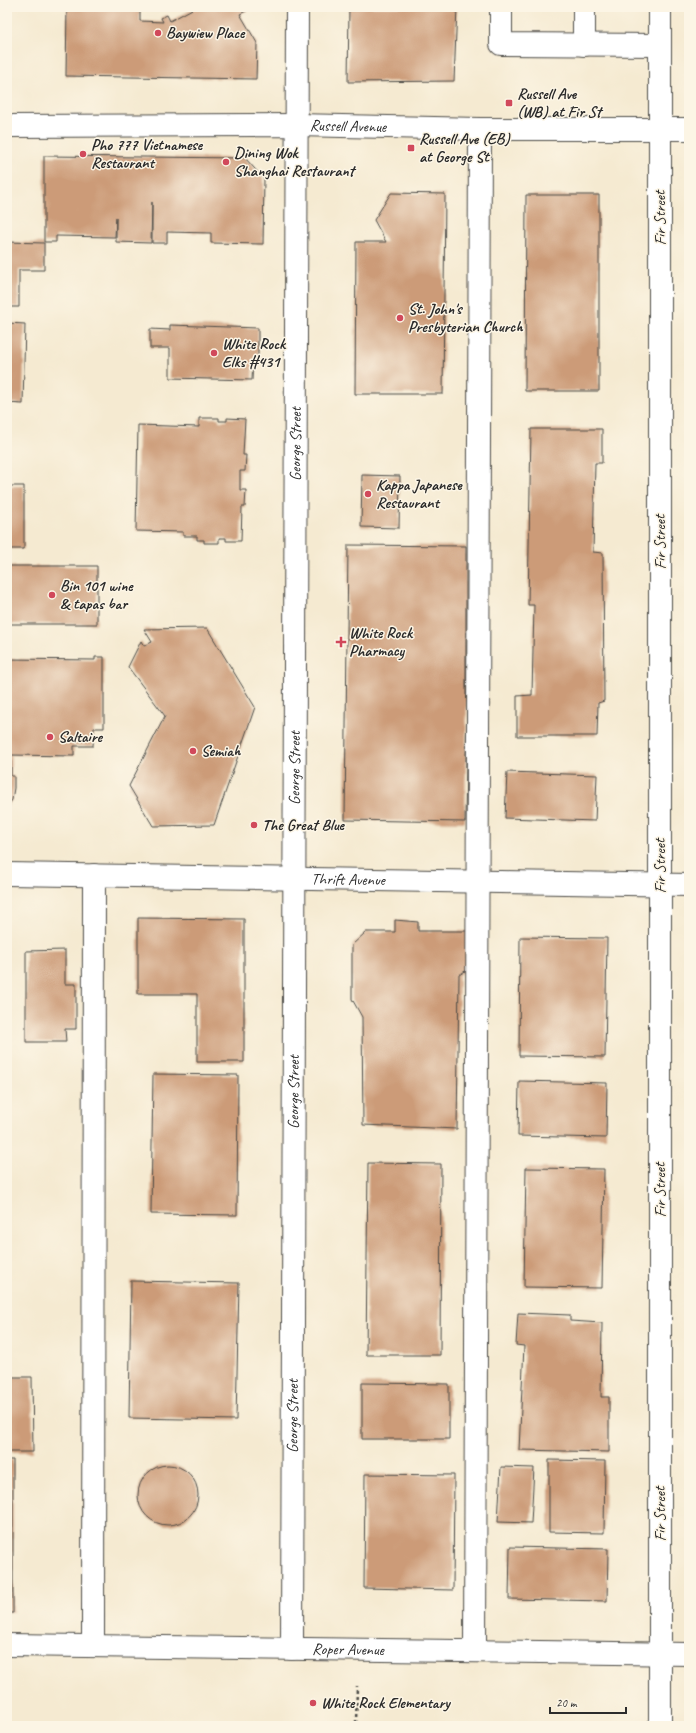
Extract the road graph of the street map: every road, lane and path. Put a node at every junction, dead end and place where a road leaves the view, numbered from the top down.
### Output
1 (297, 7) edge
2 (501, 7) edge
3 (584, 7) edge
4 (660, 7) edge
5 (584, 45) junction
6 (660, 45) junction
7 (296, 125) junction
8 (7, 126) edge
9 (480, 129) junction
10 (660, 129) junction
11 (689, 130) edge
12 (7, 874) edge
13 (94, 876) junction
14 (294, 879) junction
15 (478, 882) junction
16 (660, 884) junction
17 (689, 885) edge
18 (7, 1645) edge
19 (93, 1646) junction
20 (292, 1649) junction
21 (475, 1651) junction
22 (660, 1654) junction
23 (689, 1654) edge
24 (357, 1686) dead end
25 (356, 1723) dead end
26 (660, 1726) edge

1 - 7 street, George Street
2 - 5 street
3 - 5 street
4 - 6 street, Fir Street
5 - 6 street
6 - 10 street, Fir Street
7 - 8 street, Russell Avenue
7 - 9 street, Russell Avenue
7 - 14 street, George Street
9 - 10 street, Russell Avenue
9 - 15 street
10 - 11 street, Russell Avenue
10 - 16 street, Fir Street
12 - 13 street, Thrift Avenue
13 - 14 street, Thrift Avenue
13 - 19 street
14 - 15 street, Thrift Avenue
14 - 20 street, George Street
15 - 16 street, Thrift Avenue
15 - 21 street
16 - 17 street, Thrift Avenue
16 - 22 street, Fir Street
18 - 19 street, Roper Avenue
19 - 20 street, Roper Avenue
20 - 21 street, Roper Avenue
21 - 22 street, Roper Avenue
22 - 23 street, Roper Avenue
22 - 26 street, Fir Street
24 - 25 path

